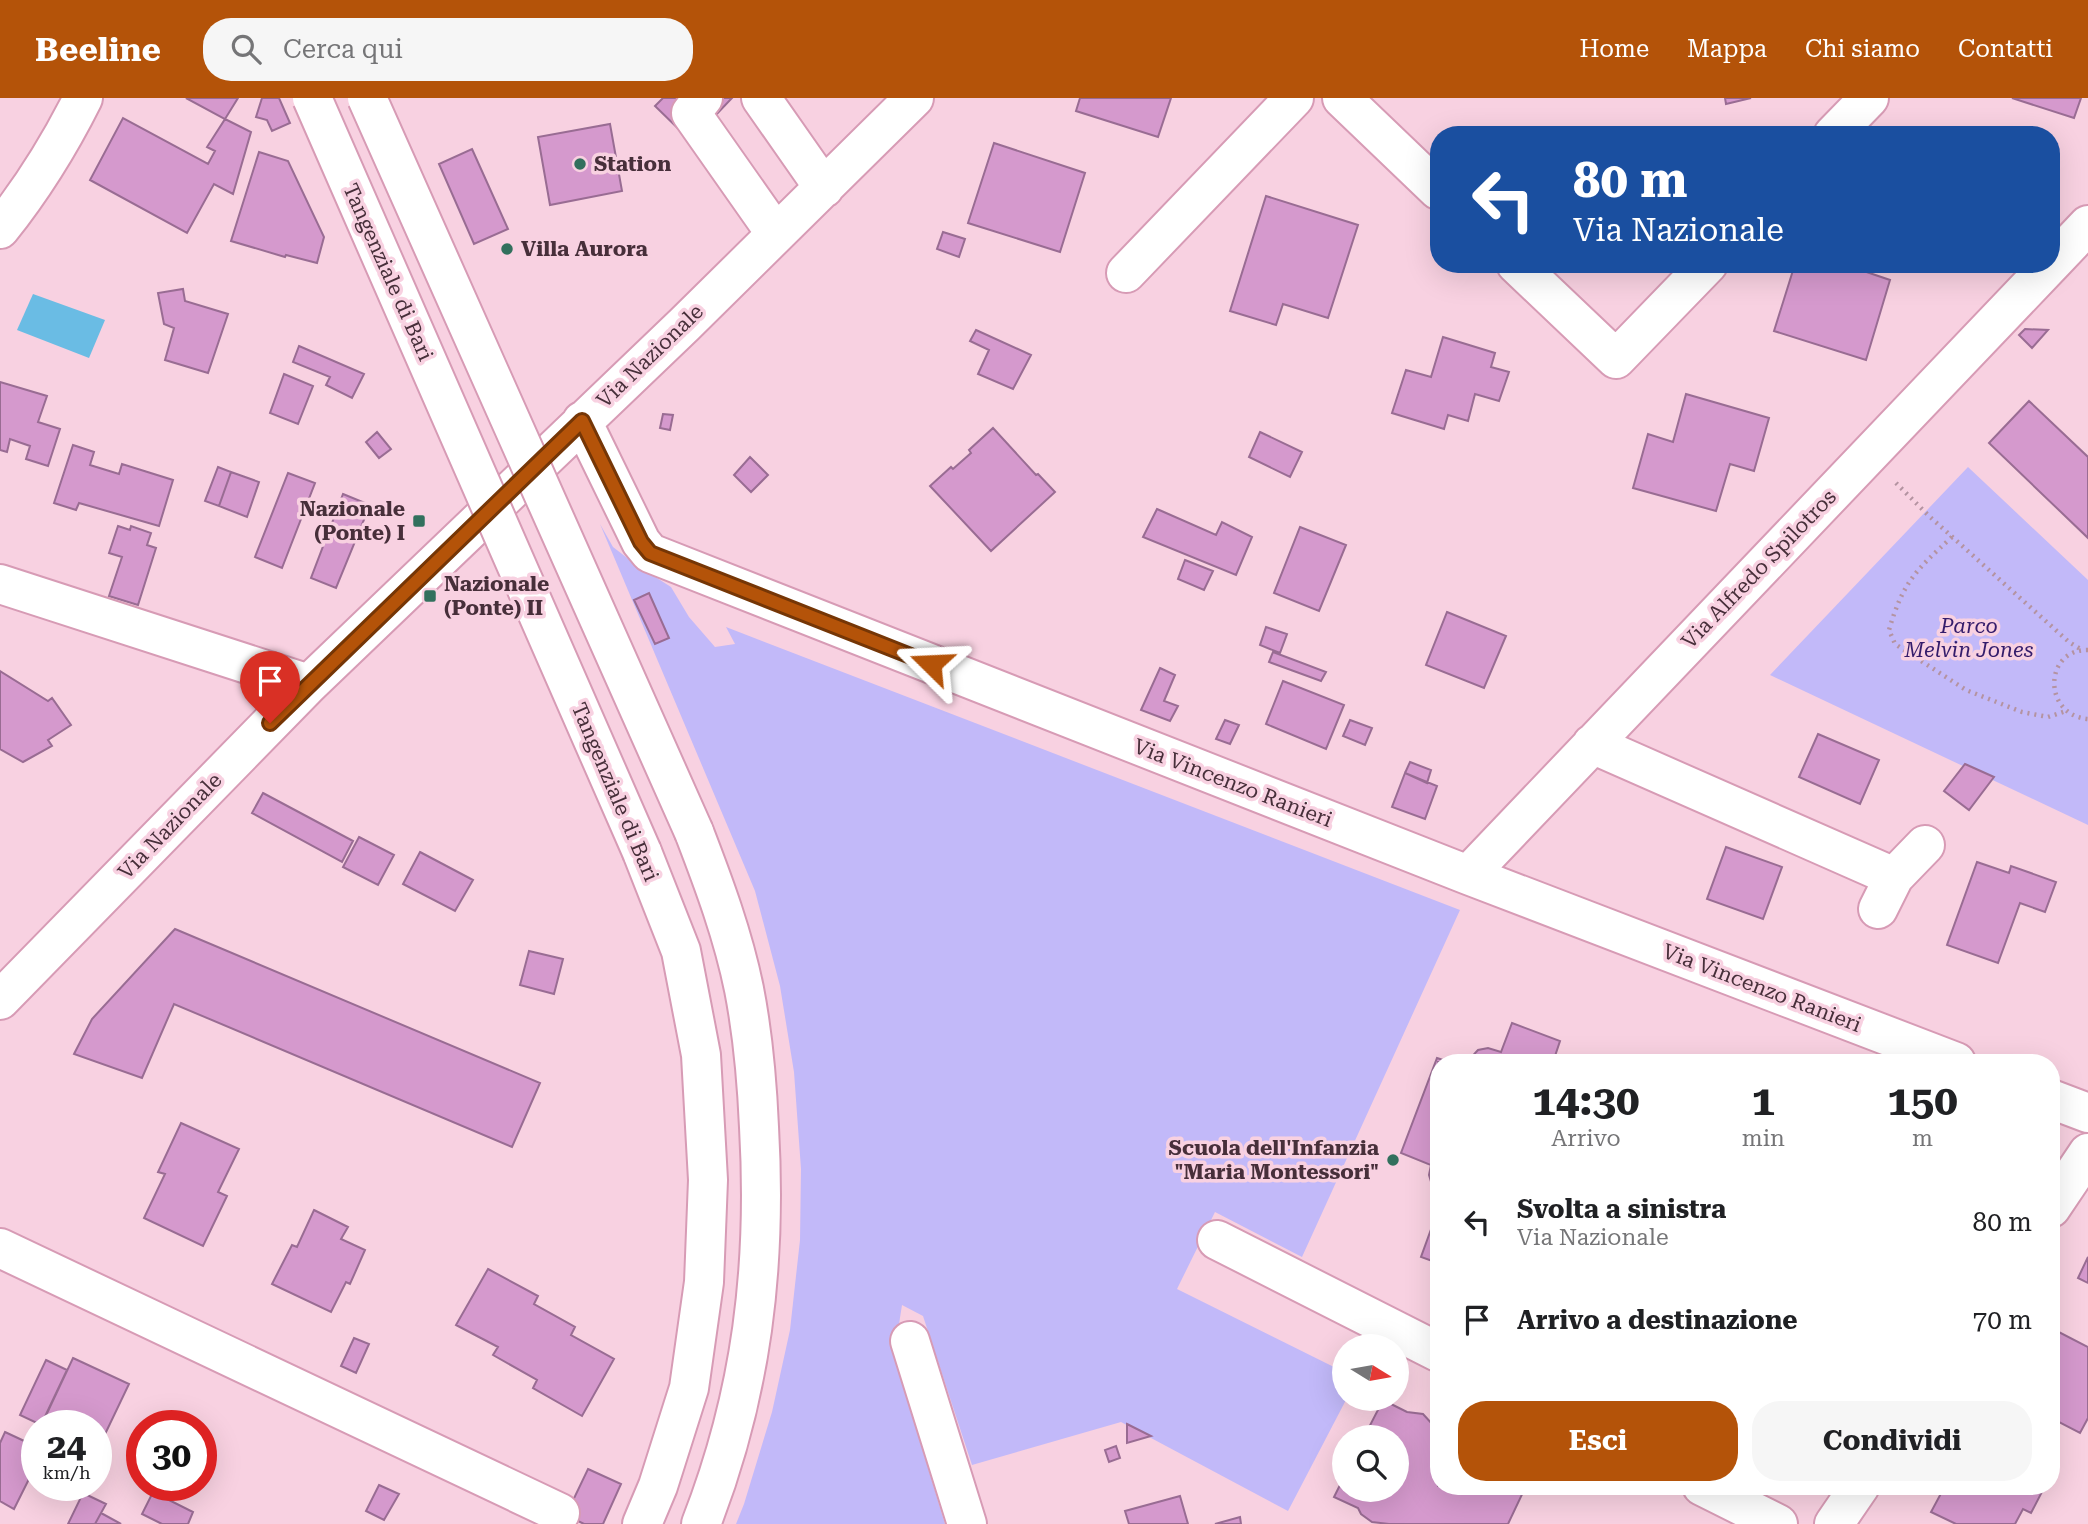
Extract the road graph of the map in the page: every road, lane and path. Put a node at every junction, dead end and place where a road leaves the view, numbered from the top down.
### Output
1 (83, 98) edge
2 (312, 98) edge
3 (367, 98) edge
4 (704, 98) edge
5 (761, 98) edge
6 (1294, 98) edge
7 (1342, 98) edge
8 (1869, 98) edge
9 (906, 102) edge
10 (1842, 126) edge
11 (1430, 182) edge
12 (824, 188) junction
13 (2088, 225) edge
14 (0, 229) edge
15 (776, 234) junction
16 (2060, 255) edge
17 (1126, 273) dead end
18 (1525, 273) edge
19 (1699, 273) edge
20 (2042, 273) edge
21 (582, 421) junction
22 (1868, 456) junction
23 (1952, 537) junction
24 (0, 584) edge
25 (2085, 650) edge
26 (309, 684) junction
27 (2066, 711) junction
28 (2088, 719) edge
29 (1592, 744) junction
30 (1925, 845) dead end
31 (1468, 875) junction
32 (0, 1000) edge
33 (1935, 1054) edge
34 (2060, 1102) edge
35 (2088, 1113) edge
36 (2088, 1153) edge
37 (2060, 1195) edge
38 (1217, 1240) dead end
39 (0, 1248) edge
40 (910, 1340) dead end
41 (1430, 1348) edge
42 (1720, 1495) edge
43 (560, 1513) dead end
44 (642, 1524) edge
45 (701, 1524) edge
46 (967, 1524) edge
47 (1778, 1524) edge

1 - 14 main road
2 - 44 main road, Tangenziale di Bari, bridge
3 - 45 main road, bridge
4 - 15 main road
5 - 12 main road
6 - 17 main road
7 - 11 main road
8 - 10 main road
9 - 12 main road, Via Nazionale
12 - 15 main road, Via Nazionale
13 - 16 main road, Via Alfredo Spilotros
15 - 21 main road, Via Nazionale
18 - 19 main road
20 - 22 main road, Via Alfredo Spilotros
21 - 26 main road, Via Nazionale
21 - 31 main road, Via Vincenzo Ranieri
22 - 23 path
22 - 29 main road, Via Alfredo Spilotros
23 - 25 path
23 - 27 path
24 - 26 main road
25 - 27 path
26 - 32 main road, Via Nazionale
27 - 28 path
29 - 30 main road
29 - 31 main road, Via Alfredo Spilotros
31 - 33 main road, Via Vincenzo Ranieri
34 - 35 main road
36 - 37 main road
38 - 41 main road
39 - 43 main road
40 - 46 main road
42 - 47 main road

